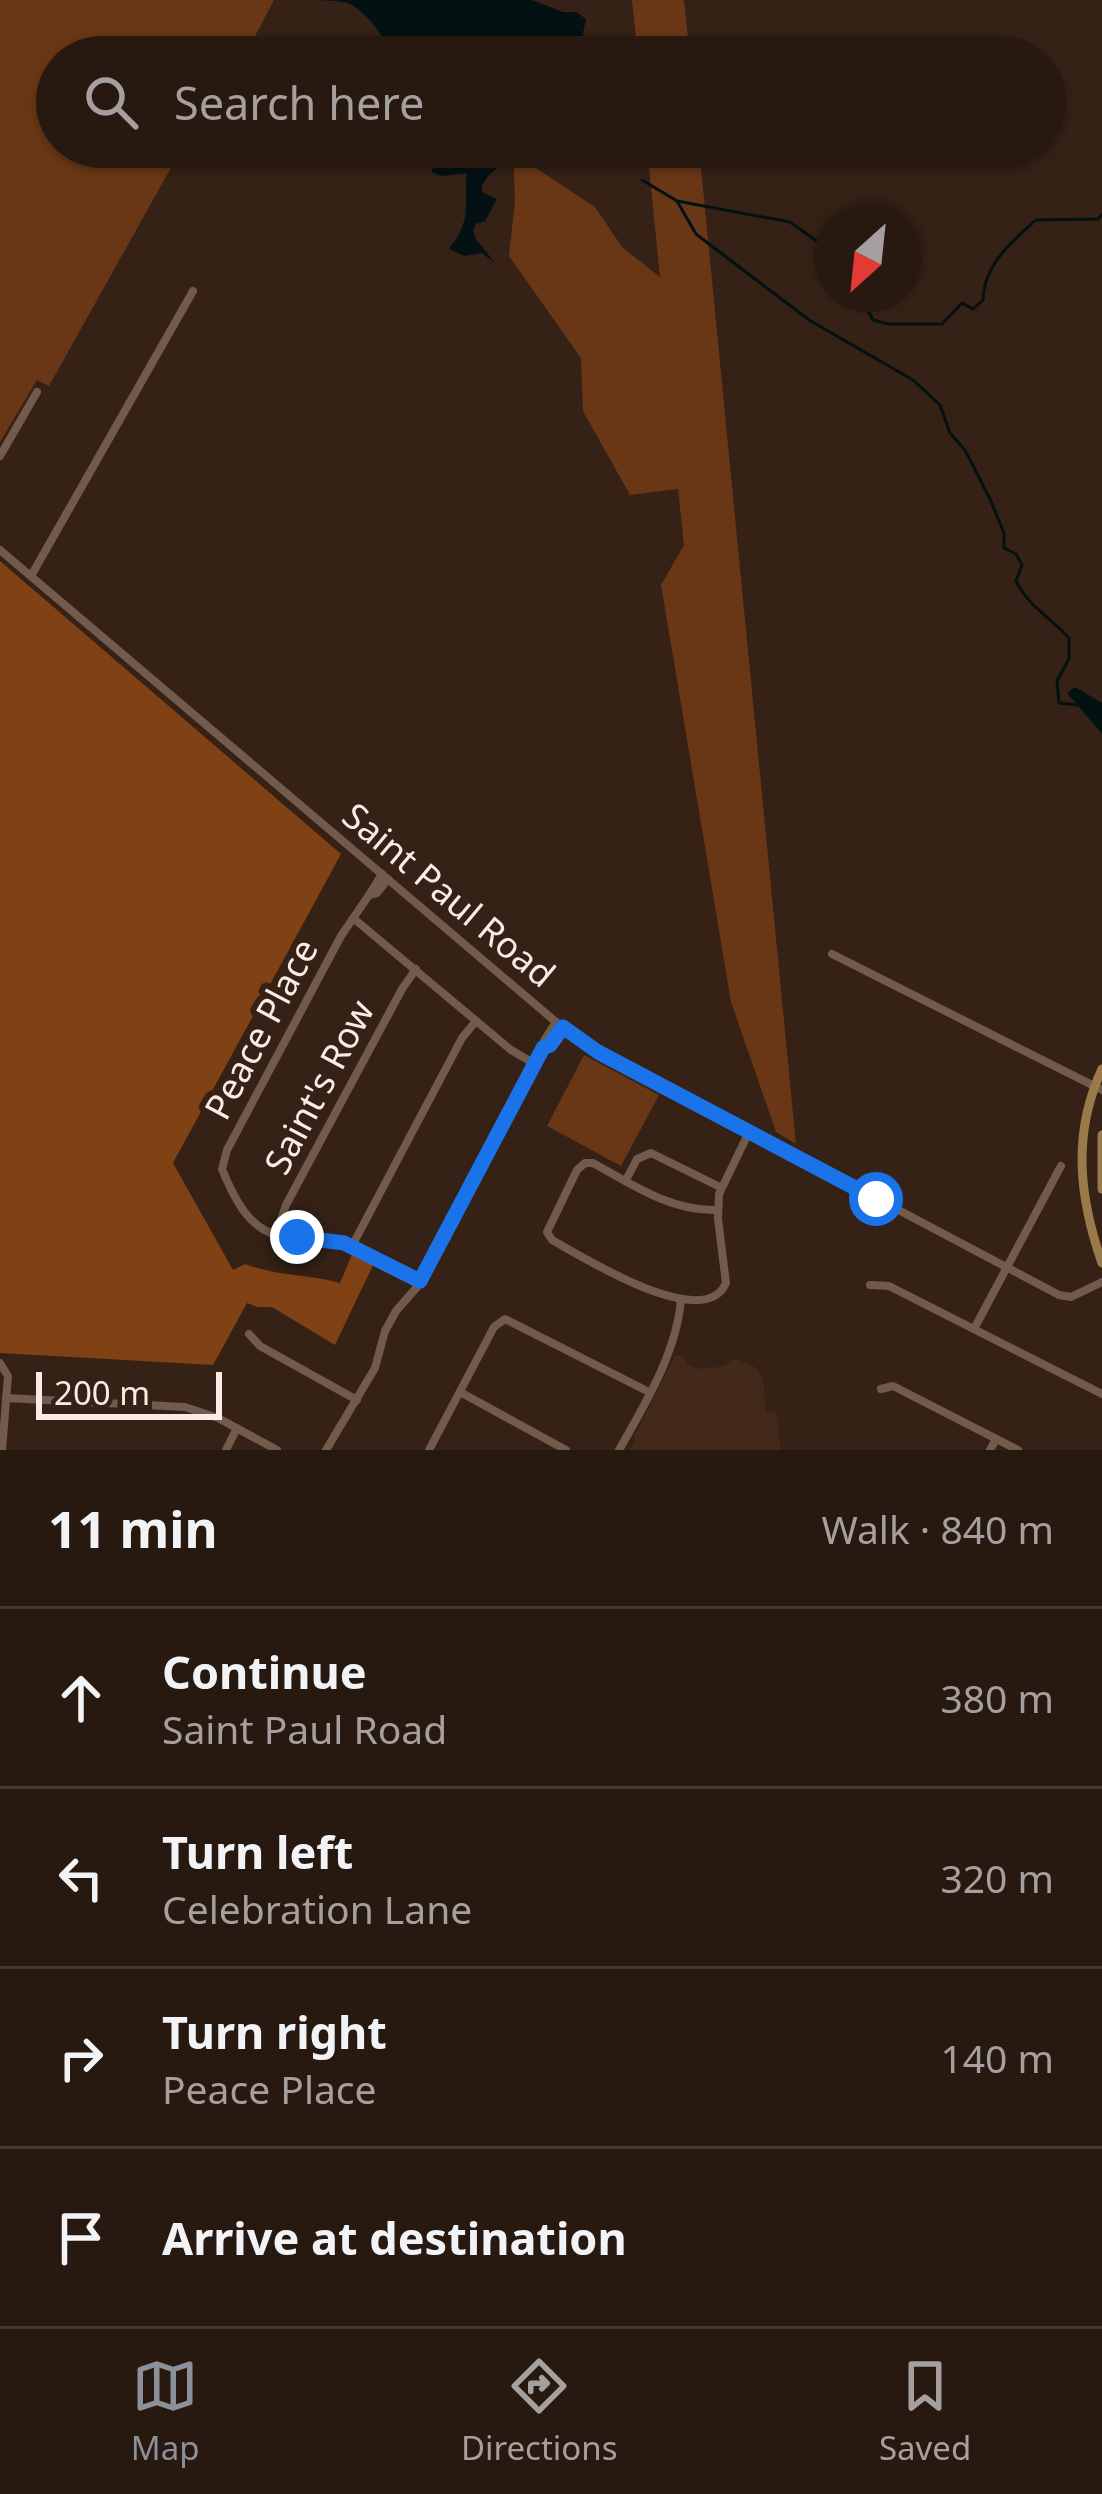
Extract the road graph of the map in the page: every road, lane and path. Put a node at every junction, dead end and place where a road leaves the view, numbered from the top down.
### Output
1 (193, 291) dead end
2 (37, 392) dead end
3 (0, 456) edge
4 (0, 550) edge
5 (31, 576) junction
6 (385, 876) junction
7 (352, 917) junction
8 (832, 955) dead end
9 (416, 969) junction
10 (476, 1021) junction
11 (560, 1024) junction
12 (535, 1064) junction
13 (1102, 1069) edge
14 (1098, 1088) edge
15 (749, 1132) junction
16 (1102, 1135) edge
17 (1061, 1166) dead end
18 (626, 1180) junction
19 (720, 1187) junction
20 (1102, 1189) edge
21 (718, 1210) junction
22 (276, 1235) junction
23 (352, 1246) junction
24 (1102, 1263) edge
25 (1006, 1268) junction
26 (420, 1281) junction
27 (1102, 1282) edge
28 (870, 1285) dead end
29 (681, 1299) junction
30 (974, 1329) junction
31 (249, 1334) dead end
32 (0, 1363) edge
33 (881, 1389) dead end
34 (460, 1392) junction
35 (649, 1392) junction
36 (1102, 1394) edge
37 (6, 1398) junction
38 (357, 1400) junction
39 (237, 1428) junction
40 (996, 1439) junction
41 (2, 1450) edge
42 (226, 1450) edge
43 (277, 1450) edge
44 (326, 1450) edge
45 (429, 1450) edge
46 (566, 1450) edge
47 (619, 1450) edge
48 (990, 1450) edge
49 (1018, 1450) edge

1 - 5 street
2 - 3 street
4 - 5 street, Saint Paul Road
5 - 6 street, Saint Paul Road
6 - 7 street, Peace Place
6 - 11 street, Saint Paul Road
7 - 9 street
7 - 22 street, Peace Place
8 - 14 street
9 - 10 street
9 - 22 street, Saint's Row
10 - 12 street
10 - 23 street
11 - 12 street
11 - 15 street, Saint Paul Road
12 - 26 street
13 - 14 main road
14 - 24 main road
15 - 19 street
15 - 25 street, Saint Paul Road
16 - 20 main road
17 - 25 street
18 - 19 street
18 - 21 street
18 - 29 street
19 - 21 street
21 - 29 street
22 - 23 street
23 - 26 street
25 - 27 street, Saint Paul Road
25 - 30 street
26 - 38 street
28 - 30 street
29 - 35 street
30 - 36 street
31 - 38 street
32 - 37 street
33 - 40 street
34 - 35 street
34 - 45 street
34 - 46 street
35 - 47 street
37 - 39 street
37 - 41 street
38 - 44 street
39 - 42 street
39 - 43 street
40 - 48 street
40 - 49 street

